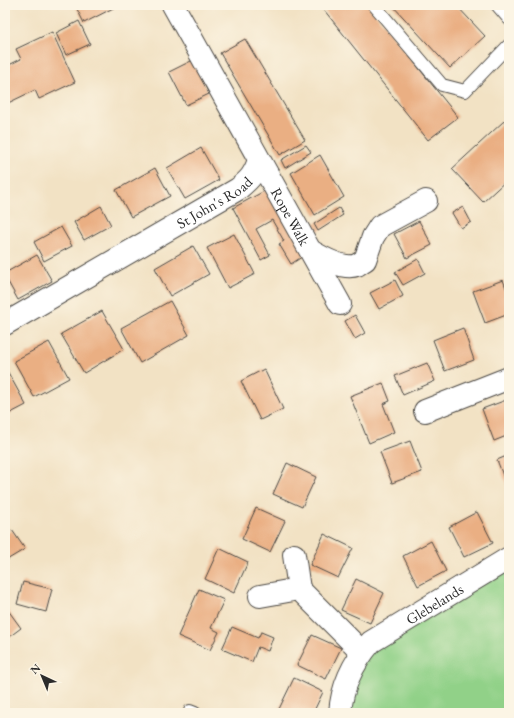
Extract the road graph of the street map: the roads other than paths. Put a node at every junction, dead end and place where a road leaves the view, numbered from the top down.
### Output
1 (173, 5) edge
2 (374, 5) edge
3 (497, 5) edge
4 (509, 19) edge
5 (509, 45) edge
6 (259, 160) junction
7 (426, 201) dead end
8 (311, 251) junction
9 (340, 304) dead end
10 (5, 324) edge
11 (509, 378) edge
12 (425, 411) dead end
13 (294, 555) dead end
14 (509, 558) edge
15 (299, 589) junction
16 (260, 596) dead end
17 (362, 652) junction
18 (340, 713) edge

1 - 6 street, St John's Road
2 - 5 lane
3 - 4 lane
6 - 8 street, Rope Walk
6 - 10 street, St John's Road
7 - 8 street, Rope Walk
8 - 9 street, Rope Walk
11 - 12 street
13 - 15 street
14 - 17 street, Glebelands
15 - 16 street
15 - 17 street
17 - 18 street, Glebelands

